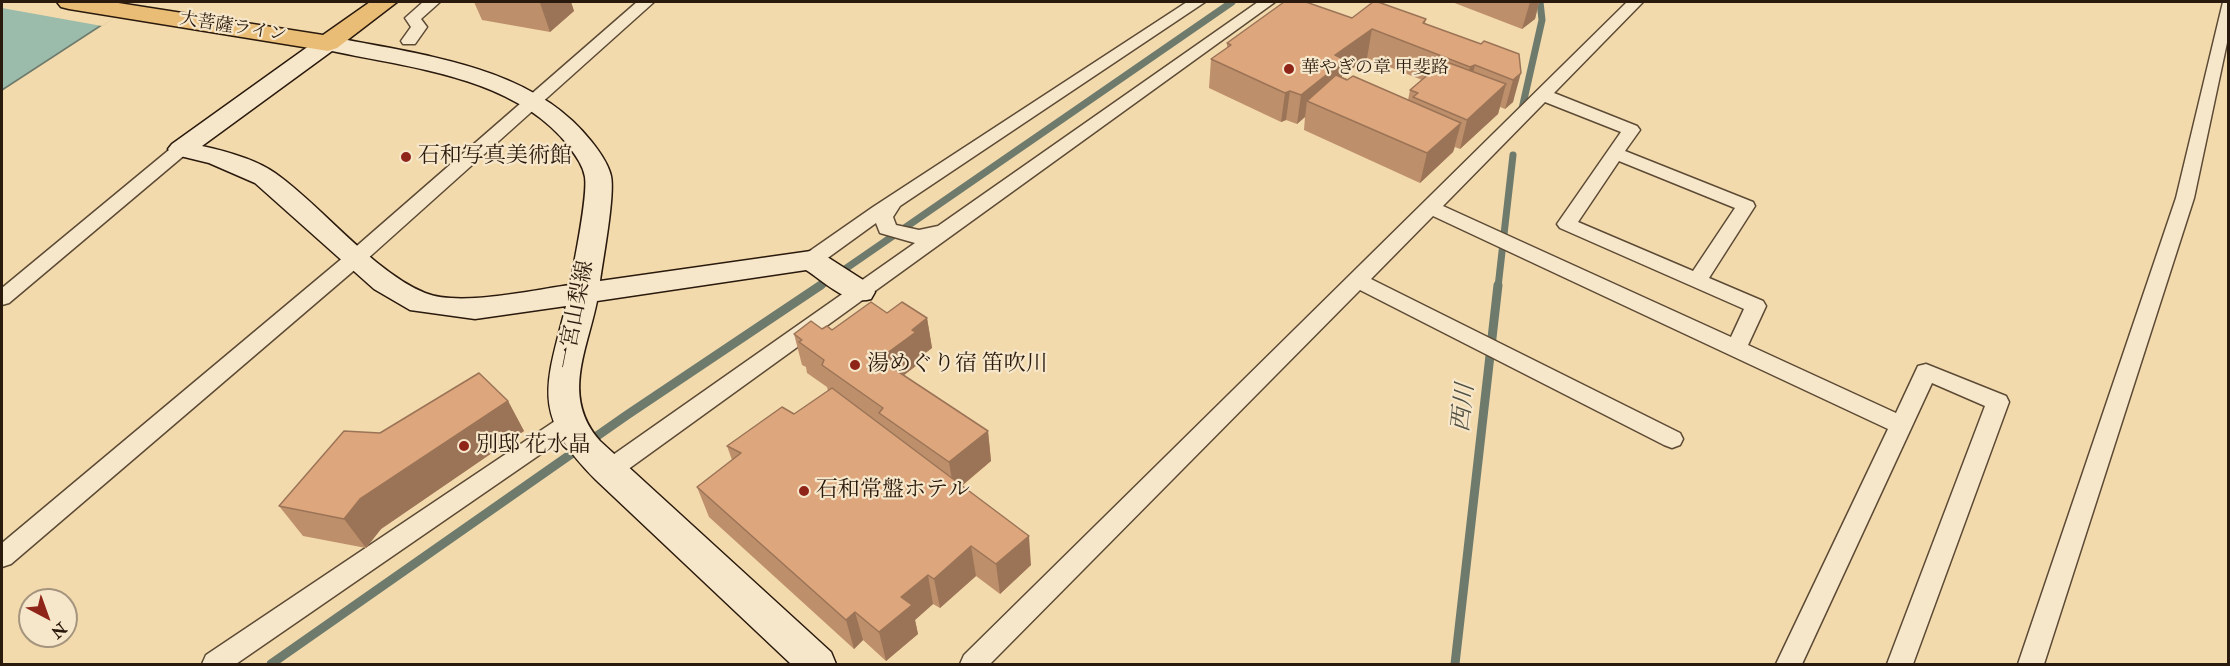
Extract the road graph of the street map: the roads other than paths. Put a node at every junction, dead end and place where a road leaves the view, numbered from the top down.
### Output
1 (69, 2) edge
2 (385, 2) edge
3 (432, 2) edge
4 (646, 2) edge
5 (660, 2) edge
6 (1197, 2) edge
7 (1267, 2) edge
8 (1635, 2) edge
9 (2228, 3) edge
10 (629, 16) junction
11 (409, 41) dead end
12 (328, 43) junction
13 (1542, 94) junction
14 (534, 101) junction
15 (180, 149) junction
16 (1616, 154) junction
17 (893, 203) junction
18 (1430, 207) junction
19 (952, 227) junction
20 (358, 256) junction
21 (836, 276) junction
22 (1357, 280) junction
23 (1697, 280) junction
24 (584, 292) junction
25 (2, 298) edge
26 (1736, 349) junction
27 (1900, 425) junction
28 (1671, 439) dead end
29 (589, 449) junction
30 (2, 557) edge
31 (215, 664) edge
32 (817, 664) edge
33 (973, 664) edge
34 (1789, 664) edge
35 (1900, 664) edge
36 (2031, 664) edge

1 - 12 highway, 大菩薩ライン
2 - 12 highway
3 - 11 street
4 - 10 street
5 - 10 street
6 - 17 street
7 - 19 street
8 - 13 street
9 - 36 street
10 - 14 street
12 - 14 main road, 一宮山梨線
12 - 15 main road
13 - 16 street
13 - 18 street
14 - 20 street
14 - 24 main road, 一宮山梨線
15 - 20 main road
15 - 25 street
16 - 23 street
16 - 23 street
17 - 19 street
17 - 21 street
18 - 22 street
18 - 26 street
19 - 21 street
20 - 24 main road
20 - 30 street
21 - 24 main road
21 - 29 street
22 - 28 street
22 - 33 street
23 - 26 street
24 - 29 main road, 一宮山梨線
26 - 27 street
27 - 34 street
27 - 35 street
29 - 31 street
29 - 32 main road

